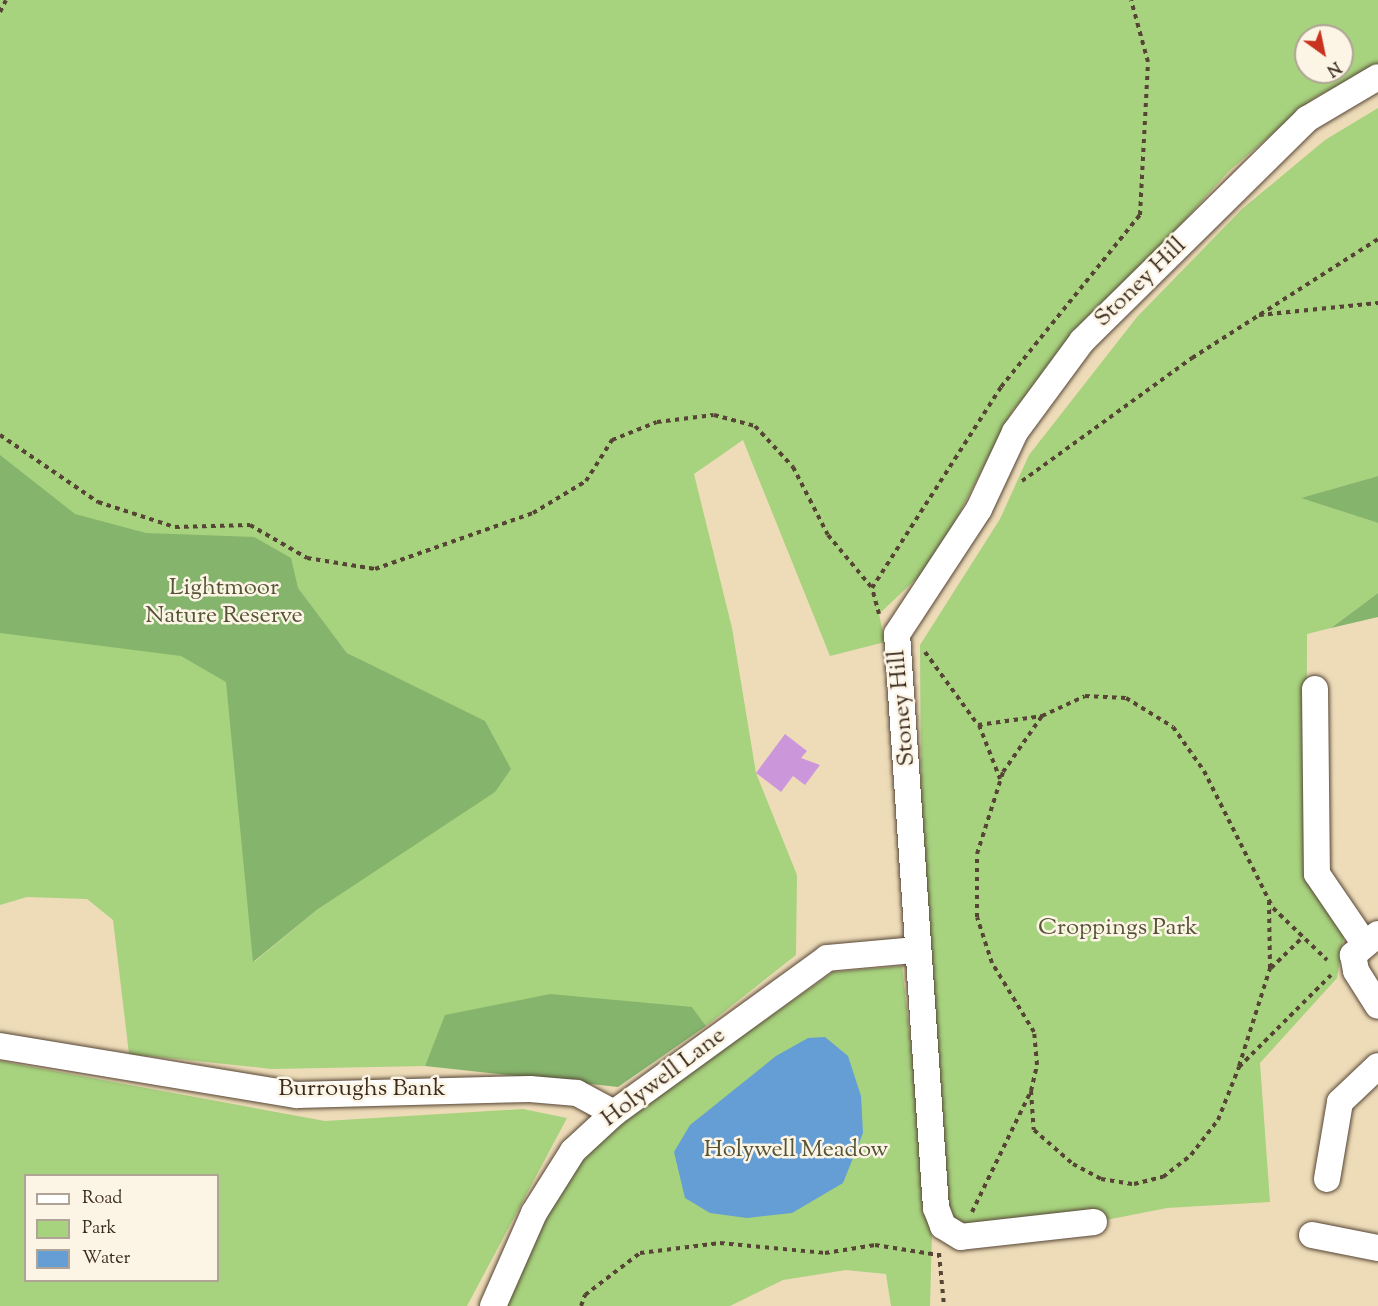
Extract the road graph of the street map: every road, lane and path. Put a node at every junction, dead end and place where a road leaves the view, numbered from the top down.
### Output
1 (6, 0) edge
2 (1131, 0) edge
3 (0, 12) edge
4 (1378, 77) edge
5 (1378, 239) edge
6 (1378, 303) edge
7 (1259, 315) junction
8 (0, 435) edge
9 (1017, 484) dead end
10 (872, 588) junction
11 (897, 634) junction
12 (1315, 689) dead end
13 (1042, 716) junction
14 (978, 725) junction
15 (1000, 780) junction
16 (1269, 901) junction
17 (1303, 937) junction
18 (1371, 939) edge
19 (915, 950) junction
20 (1270, 968) junction
21 (1378, 1006) edge
22 (0, 1046) edge
23 (1378, 1066) edge
24 (1239, 1067) junction
25 (1031, 1091) junction
26 (614, 1113) junction
27 (1327, 1179) dead end
28 (1094, 1222) dead end
29 (952, 1232) junction
30 (1312, 1235) dead end
31 (1378, 1248) edge
32 (938, 1256) junction
33 (493, 1306) edge
34 (581, 1306) edge
35 (944, 1306) edge

1 - 3 path
2 - 10 path
4 - 11 street, Stoney Hill
5 - 7 path
6 - 7 path
7 - 9 path
8 - 10 path
10 - 11 path
11 - 14 path
11 - 19 street, Stoney Hill
12 - 18 street
13 - 14 path
13 - 15 path
13 - 16 path
14 - 15 path
15 - 25 path
16 - 17 path
16 - 20 path
17 - 20 path
17 - 24 path
18 - 21 street
19 - 26 street, Holywell Lane
19 - 29 street, Stoney Hill
20 - 24 path
22 - 26 street, Burroughs Bank
23 - 27 street
24 - 25 path
25 - 29 path
26 - 33 street, Holywell Lane
28 - 29 street
29 - 32 path
30 - 31 street
32 - 34 path
32 - 35 path

